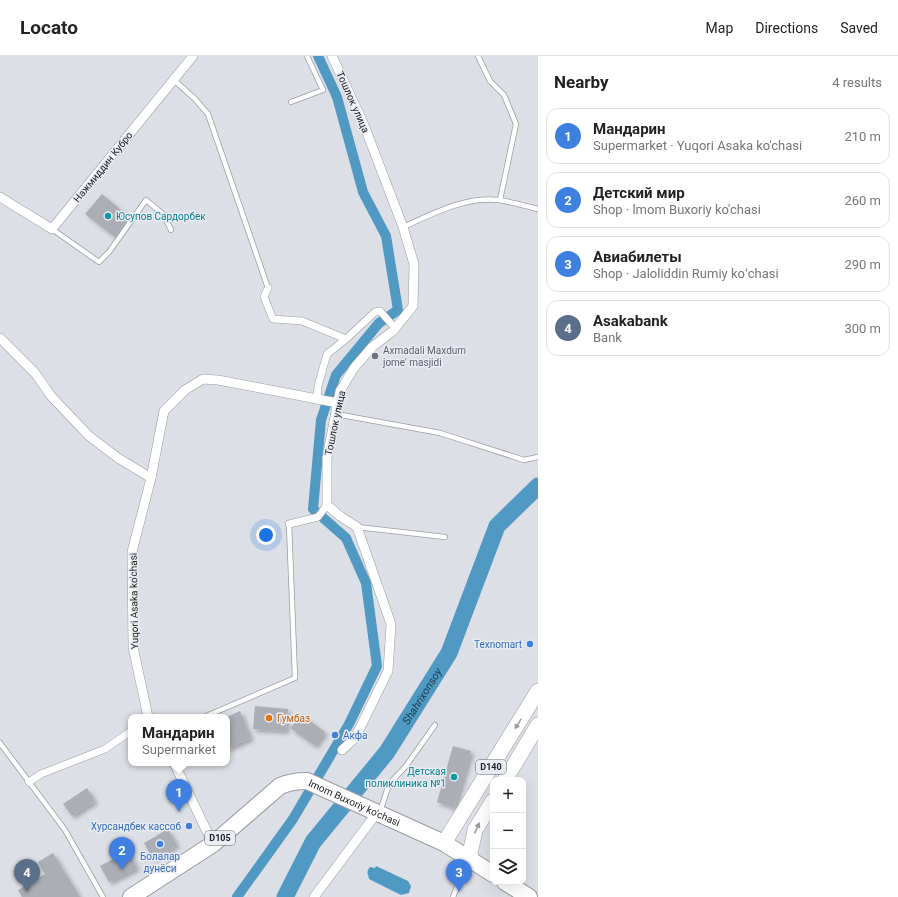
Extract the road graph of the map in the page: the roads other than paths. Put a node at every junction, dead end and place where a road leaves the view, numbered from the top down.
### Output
1 (193, 56) edge
2 (308, 56) edge
3 (332, 56) edge
4 (478, 56) edge
5 (174, 80) junction
6 (291, 102) dead end
7 (0, 197) edge
8 (500, 200) junction
9 (538, 209) edge
10 (403, 227) junction
11 (52, 229) junction
12 (170, 230) dead end
13 (268, 288) joint
14 (395, 328) junction
15 (0, 338) edge
16 (346, 339) junction
17 (318, 400) junction
18 (337, 403) junction
19 (336, 414) junction
20 (538, 457) edge
21 (151, 478) junction
22 (323, 511) junction
23 (289, 524) joint
24 (357, 527) junction
25 (445, 537) dead end
26 (538, 691) edge
27 (147, 714) edge
28 (211, 714) edge
29 (435, 725) dead end
30 (538, 725) edge
31 (128, 733) edge
32 (0, 743) edge
33 (342, 750) dead end
34 (175, 766) edge
35 (507, 777) edge
36 (29, 782) junction
37 (490, 806) edge
38 (378, 814) junction
39 (444, 843) junction
40 (213, 844) junction
41 (469, 859) junction
42 (490, 872) edge
43 (511, 885) edge
44 (103, 897) edge
45 (131, 897) edge
46 (314, 897) edge
47 (453, 897) edge
48 (529, 897) edge

1 - 5 street, Нажмиддин Кубро
2 - 6 lane
3 - 10 street, Тошлок улица
4 - 8 lane
5 - 11 street, Нажмиддин Кубро
5 - 13 lane
7 - 11 street
8 - 9 lane
8 - 10 lane
10 - 14 street, Тошлок улица
11 - 12 lane
13 - 16 street
14 - 16 street
14 - 18 street, Тошлок улица
15 - 21 street
16 - 17 street
17 - 18 street
17 - 21 street, Yuqori Asaka ko'chasi
18 - 19 street, Тошлок улица
19 - 20 lane
19 - 22 street, Тошлок улица
21 - 27 street, Yuqori Asaka ko'chasi
22 - 23 street
22 - 24 street
23 - 28 lane
24 - 25 lane
24 - 33 street
26 -> 39 main road, D140
29 - 38 lane
30 - 35 main road, D140
31 - 36 street
32 - 36 lane
34 - 40 street
36 - 44 lane
41 -> 37 main road
38 - 39 highway, lmom Buxoriy ko'chasi / D105
38 - 40 highway, lmom Buxoriy ko'chasi / D105
38 - 46 street
39 - 41 highway, D105
40 - 45 highway, lmom Buxoriy ko'chasi / D105
41 - 42 highway, D105
41 - 47 lane
43 - 48 highway

